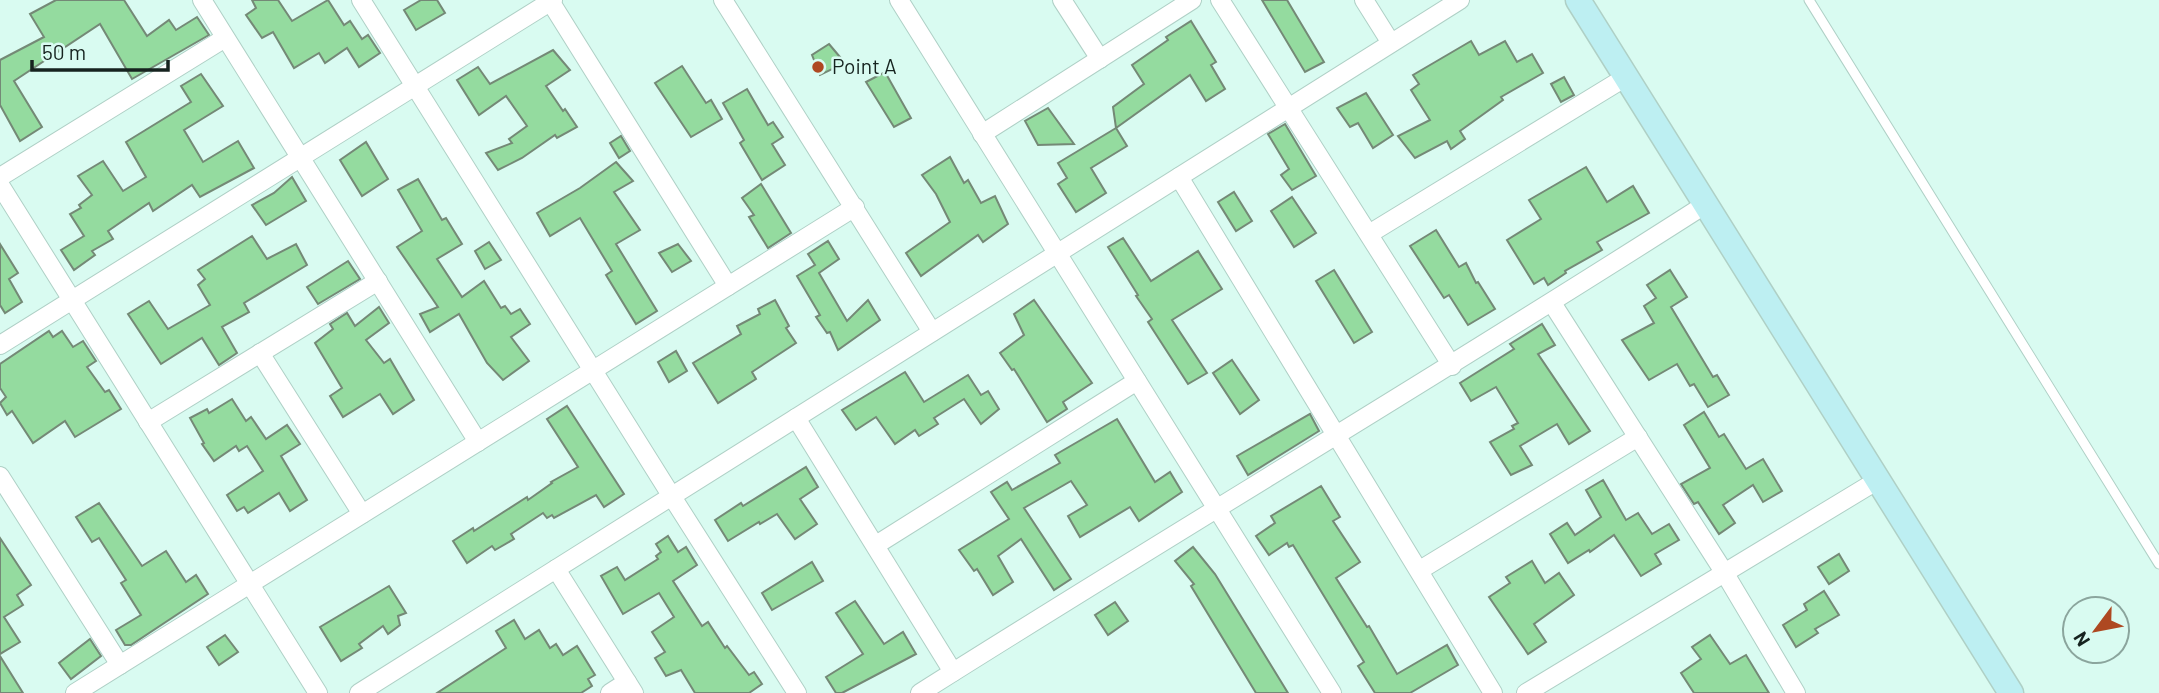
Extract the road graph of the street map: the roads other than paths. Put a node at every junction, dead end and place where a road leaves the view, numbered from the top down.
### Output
1 (202, 0) edge
2 (361, 0) edge
3 (723, 0) edge
4 (899, 0) edge
5 (1062, 0) edge
6 (1192, 0) edge
7 (1220, 0) edge
8 (1364, 0) edge
9 (1460, 0) edge
10 (1578, 0) edge
11 (1809, 0) edge
12 (544, 2) edge
13 (225, 38) junction
14 (1391, 43) junction
15 (1100, 59) junction
16 (1626, 76) junction
17 (415, 86) junction
18 (1289, 108) junction
19 (982, 134) junction
20 (300, 158) junction
21 (0, 177) edge
22 (1179, 177) junction
23 (0, 185) edge
24 (1706, 204) junction
25 (855, 206) junction
26 (1369, 234) junction
27 (1057, 254) junction
28 (378, 281) junction
29 (728, 286) junction
30 (72, 300) junction
31 (1552, 303) junction
32 (932, 332) junction
33 (0, 345) edge
34 (260, 354) junction
35 (1452, 366) junction
36 (593, 370) junction
37 (1137, 381) junction
38 (796, 418) junction
39 (148, 422) junction
40 (1338, 435) junction
41 (1638, 437) junction
42 (478, 442) junction
43 (0, 476) edge
44 (1878, 480) junction
45 (672, 496) junction
46 (1216, 508) junction
47 (362, 514) junction
48 (876, 545) junction
49 (2159, 564) edge
50 (556, 569) junction
51 (1420, 570) junction
52 (1724, 572) junction
53 (250, 584) junction
54 (120, 665) junction
55 (953, 672) junction
56 (630, 688) edge
57 (75, 693) edge
58 (318, 693) edge
59 (359, 693) edge
60 (610, 693) edge
61 (797, 693) edge
62 (920, 693) edge
63 (1332, 693) edge
64 (1493, 693) edge
65 (1526, 693) edge
66 (1796, 693) edge
67 (2011, 693) edge

1 - 13 street
2 - 17 street
3 - 25 street
4 - 19 street
5 - 15 street
6 - 15 street
7 - 18 street
8 - 14 street
9 - 14 street
10 - 16 street
11 - 49 lane
12 - 17 street
12 - 29 street
13 - 20 street
13 - 21 street
14 - 18 street
15 - 19 street
16 - 24 street
16 - 26 street
17 - 20 street
17 - 36 street
18 - 22 street
18 - 26 street
19 - 27 street
20 - 28 street
20 - 30 street
22 - 27 street
22 - 40 street
23 - 30 street
24 - 31 street
24 - 44 street
25 - 29 street
25 - 32 street
26 - 35 street
27 - 32 street
27 - 37 street
28 - 34 street
28 - 42 street
29 - 36 street
30 - 33 street
30 - 39 street
31 - 35 street
31 - 41 street
32 - 38 street
34 - 39 street
34 - 47 street
35 - 40 street
36 - 42 street
36 - 45 street
37 - 46 street
37 - 48 street
38 - 45 street
38 - 48 street
39 - 53 street
40 - 46 street
40 - 51 street
41 - 51 street
41 - 52 street
42 - 47 street
43 - 54 street
44 - 52 street
44 - 67 street
45 - 50 street
45 - 61 street
46 - 55 street
46 - 63 street
47 - 53 street
48 - 55 street
50 - 56 street
50 - 59 street
51 - 64 street
52 - 65 street
52 - 66 street
53 - 54 street
53 - 58 street
54 - 57 street
55 - 62 street
56 - 60 street

